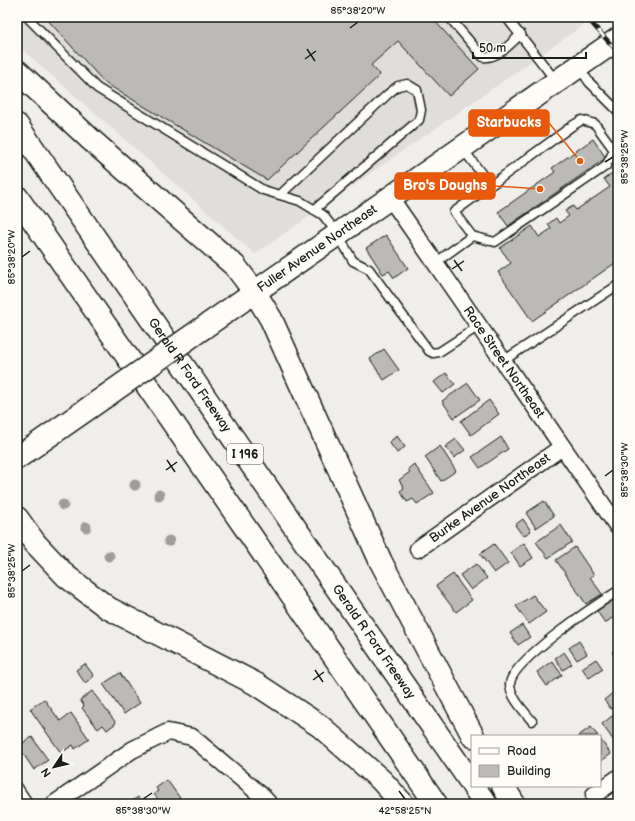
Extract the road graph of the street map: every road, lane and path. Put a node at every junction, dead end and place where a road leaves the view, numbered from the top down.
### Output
1 (27, 17) edge
2 (449, 17) edge
3 (506, 17) edge
4 (521, 34) junction
5 (618, 39) edge
6 (578, 66) junction
7 (17, 71) edge
8 (556, 82) junction
9 (618, 111) edge
10 (17, 125) edge
11 (461, 147) junction
12 (490, 185) junction
13 (281, 194) junction
14 (389, 196) junction
15 (17, 198) edge
16 (314, 210) junction
17 (338, 233) junction
18 (472, 236) junction
19 (436, 263) junction
20 (618, 285) edge
21 (254, 291) junction
22 (479, 326) junction
23 (504, 362) junction
24 (562, 447) junction
25 (17, 458) edge
26 (17, 518) edge
27 (616, 519) edge
28 (418, 549) dead end
29 (618, 591) edge
30 (532, 721) dead end
31 (472, 735) edge
32 (618, 778) edge
33 (471, 782) edge
34 (17, 786) edge
35 (474, 787) edge
36 (504, 787) edge
37 (594, 795) dead end
38 (29, 804) edge
39 (54, 804) edge
40 (269, 804) edge
41 (403, 804) edge
42 (436, 804) edge
43 (486, 804) edge
44 (514, 804) edge

1 - 13 lane
2 - 4 lane
3 - 4 lane
4 - 8 lane
5 - 6 main road, Fuller Avenue Northeast
6 - 8 main road, Fuller Avenue Northeast
6 - 9 lane
7 - 21 main road
8 - 11 main road, Fuller Avenue Northeast
10 - 33 main road, Gerald R Ford Freeway / I 196
11 - 12 lane
11 - 14 main road, Fuller Avenue Northeast
12 - 18 lane
12 - 18 lane
13 - 16 lane
13 - 16 lane
14 - 17 main road, Fuller Avenue Northeast
14 - 19 street, Race Street Northeast
15 - 42 main road
16 - 17 lane
17 - 21 main road, Fuller Avenue Northeast
17 - 22 lane
18 - 19 lane
19 - 22 street, Race Street Northeast
20 - 23 lane
21 - 25 main road, Fuller Avenue Northeast, bridge
21 - 31 main road
22 - 23 street, Race Street Northeast
23 - 24 street, Race Street Northeast
24 - 27 street, Race Street Northeast
24 - 28 street, Burke Avenue Northeast
26 - 41 main road
29 - 30 lane
32 - 37 street
34 - 38 lane
35 - 43 main road, Gerald R Ford Freeway / I 196
36 - 44 main road
39 - 40 street

